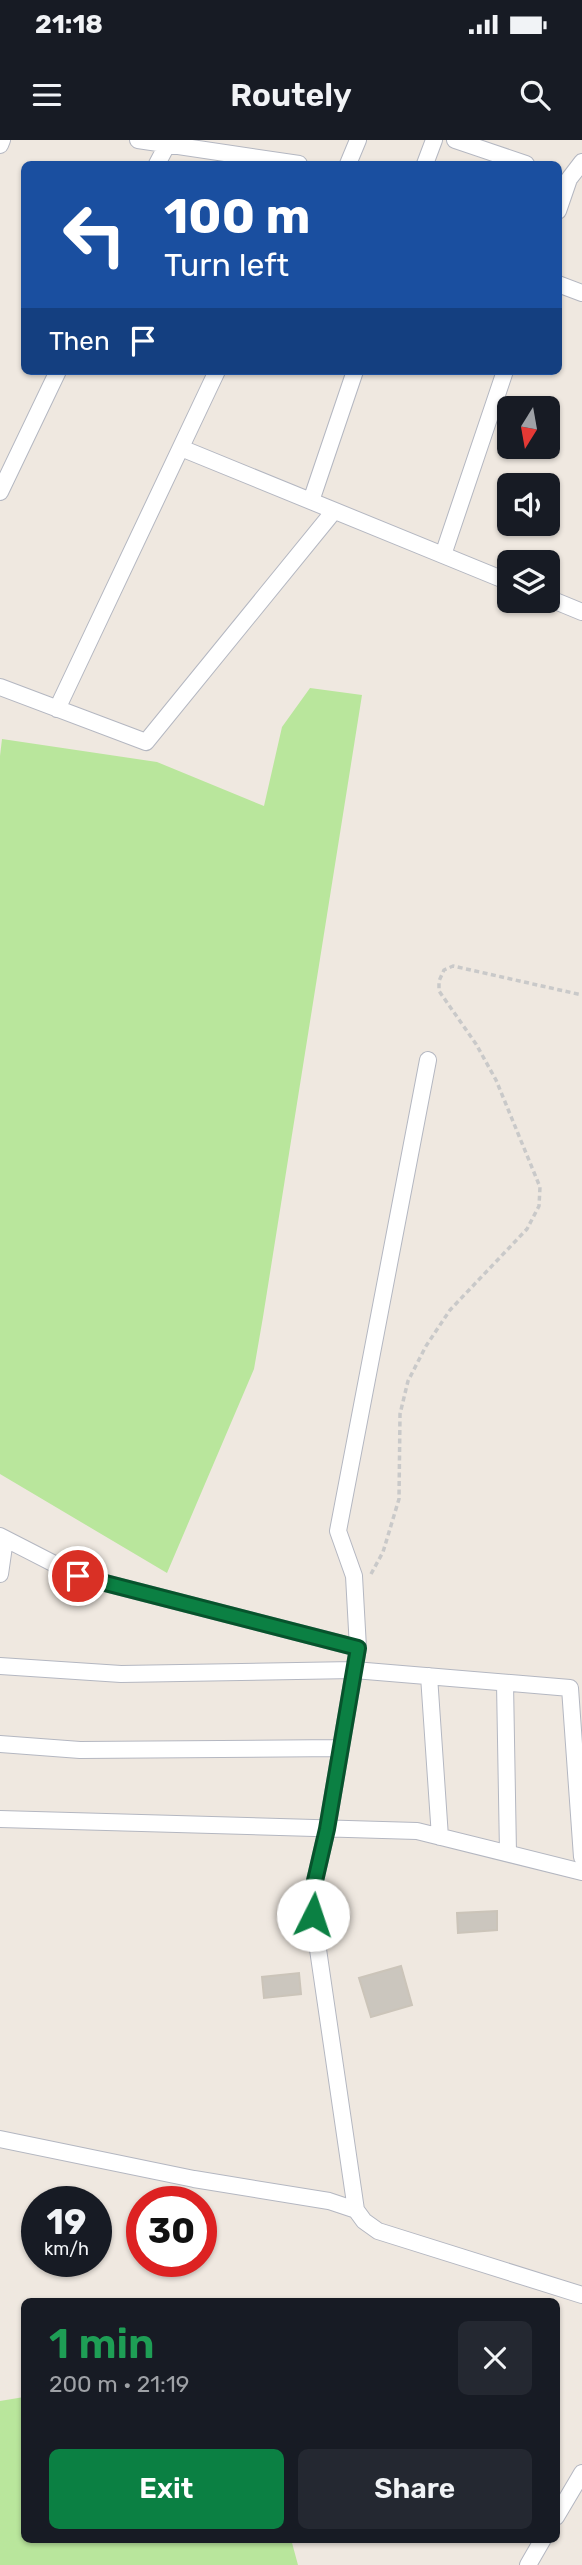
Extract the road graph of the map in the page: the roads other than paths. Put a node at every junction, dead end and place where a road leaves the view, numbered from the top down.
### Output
1 (138, 140) edge
2 (358, 140) edge
3 (434, 140) edge
4 (455, 140) edge
5 (167, 145) junction
6 (159, 161) edge
7 (278, 161) edge
8 (349, 161) edge
9 (426, 161) edge
10 (517, 161) edge
11 (582, 162) edge
12 (564, 178) edge
13 (562, 286) edge
14 (582, 293) edge
15 (56, 375) edge
16 (216, 375) edge
17 (354, 375) edge
18 (504, 375) edge
19 (181, 448) junction
20 (0, 492) edge
21 (311, 501) junction
22 (334, 511) junction
23 (443, 555) junction
24 (497, 577) edge
25 (560, 603) edge
26 (582, 612) edge
27 (0, 687) edge
28 (57, 709) junction
29 (428, 1060) dead end
30 (3, 1538) edge
31 (0, 1574) edge
32 (358, 1648) junction
33 (0, 1666) edge
34 (354, 1670) junction
35 (429, 1676) junction
36 (505, 1683) junction
37 (0, 1744) edge
38 (341, 1748) junction
39 (0, 1819) edge
40 (327, 1829) junction
41 (440, 1837) junction
42 (508, 1853) junction
43 (582, 1857) edge
44 (582, 1872) edge
45 (0, 2139) edge
46 (356, 2210) junction
47 (582, 2295) edge
48 (582, 2473) edge
49 (560, 2510) edge
50 (541, 2543) edge
51 (528, 2565) edge

1 - 5 street
2 - 8 street
3 - 9 street
4 - 10 street
5 - 6 street
5 - 7 street
11 - 12 street
13 - 14 street
15 - 20 street
16 - 19 street
17 - 21 street
18 - 23 street
19 - 21 street
19 - 28 street
21 - 22 street
22 - 23 street
22 - 28 street
23 - 24 street
25 - 26 street
27 - 28 street
29 - 32 street
30 - 31 street
30 - 32 street
32 - 34 street
33 - 34 street
34 - 35 street
34 - 38 street
35 - 36 street
35 - 41 street
36 - 42 street
36 - 43 street
37 - 38 street
38 - 40 street
39 - 40 street
40 - 41 street
40 - 46 street
41 - 42 street
42 - 44 street
45 - 46 street
46 - 47 street
48 - 49 street
50 - 51 street

